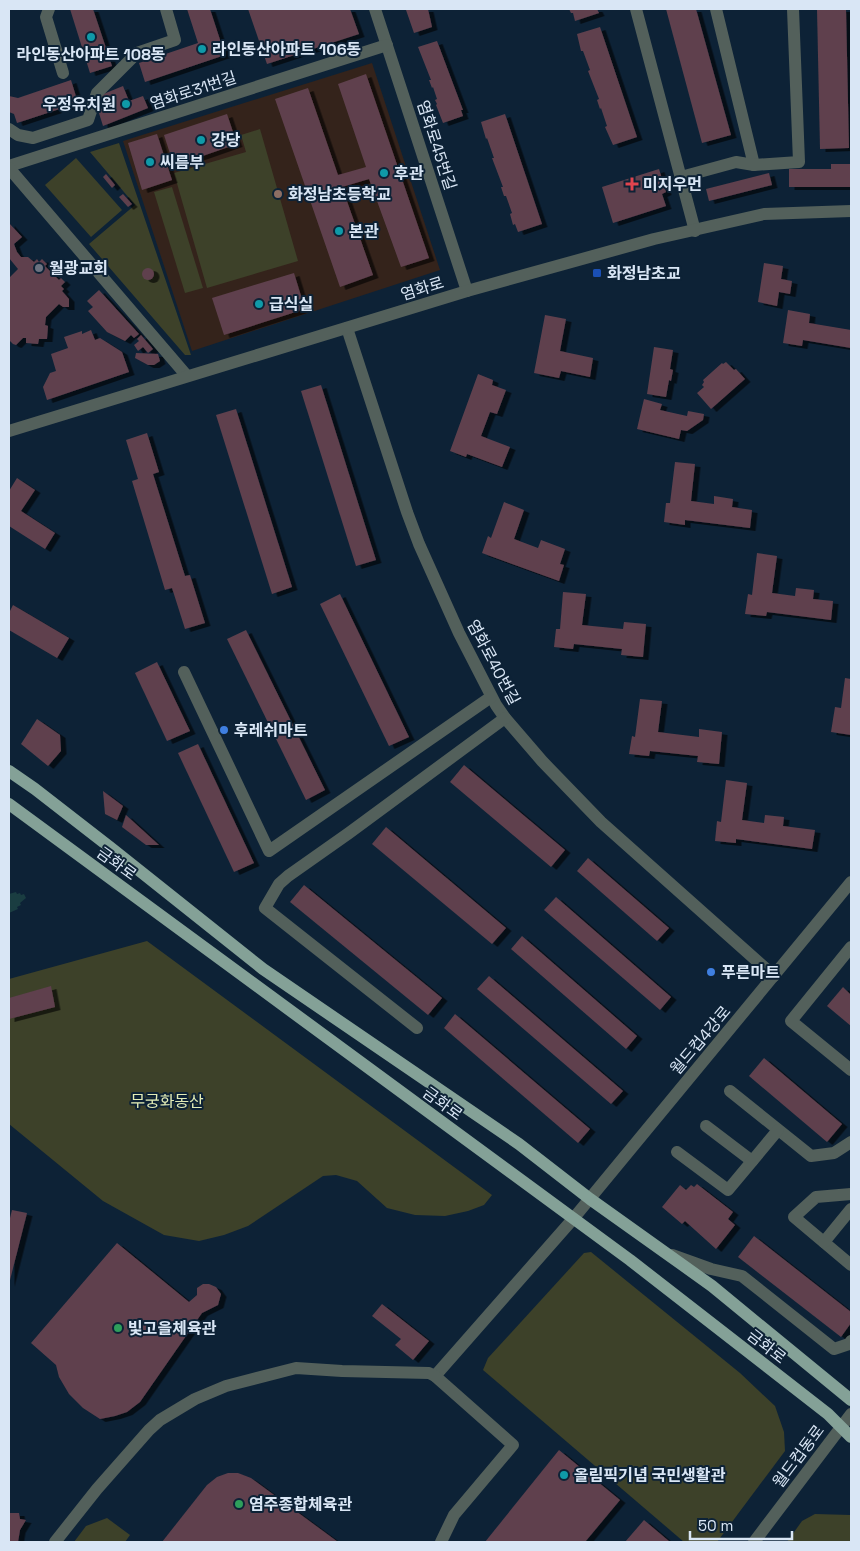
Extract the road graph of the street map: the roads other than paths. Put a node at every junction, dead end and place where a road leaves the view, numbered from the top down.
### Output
1 (49, 9) edge
2 (166, 9) edge
3 (376, 9) edge
4 (636, 9) edge
5 (716, 9) edge
6 (793, 9) edge
7 (387, 45) junction
8 (64, 73) dead end
9 (9, 129) edge
10 (754, 165) junction
11 (9, 167) edge
12 (682, 177) junction
13 (851, 211) edge
14 (695, 230) junction
15 (467, 291) junction
16 (347, 328) junction
17 (187, 376) junction
18 (9, 431) edge
19 (184, 672) dead end
20 (491, 697) junction
21 (505, 718) junction
22 (9, 771) edge
23 (9, 804) edge
24 (851, 882) edge
25 (849, 955) edge
26 (774, 976) junction
27 (417, 1028) dead end
28 (851, 1070) edge
29 (730, 1091) dead end
30 (706, 1126) dead end
31 (778, 1130) junction
32 (851, 1142) edge
33 (677, 1152) dead end
34 (752, 1161) junction
35 (851, 1194) edge
36 (590, 1199) junction
37 (851, 1209) edge
38 (574, 1219) junction
39 (824, 1242) junction
40 (669, 1254) junction
41 (851, 1265) edge
42 (851, 1344) edge
43 (435, 1376) junction
44 (851, 1400) edge
45 (851, 1414) edge
46 (841, 1426) junction
47 (851, 1437) edge
48 (55, 1542) edge
49 (442, 1542) edge
50 (754, 1542) edge

1 - 8 street
2 - 9 street
3 - 7 street, 염화로45번길
4 - 12 street
5 - 10 street
6 - 10 street
7 - 11 street, 염화로31번길
7 - 15 street, 염화로45번길
10 - 12 street
11 - 17 street, 염화로31번길
12 - 14 street
13 - 14 street, 염화로
14 - 15 street, 염화로
15 - 16 street, 염화로
16 - 17 street, 염화로
16 - 20 street, 염화로40번길
17 - 18 street, 염화로
19 - 20 street
20 - 21 street, 염화로40번길
21 - 26 street, 염화로40번길
21 - 27 street
22 - 36 main road, 금화로
23 - 38 main road, 금화로
24 - 26 street, 월드컵4강로
25 - 28 street
26 - 36 street, 월드컵4강로
29 - 31 street
30 - 34 street
31 - 32 street
31 - 34 street
33 - 34 street
35 - 39 street
36 - 38 street, 월드컵4강로
36 - 40 main road, 금화로
37 - 39 street
38 - 43 street, 월드컵4강로
38 - 46 main road, 금화로
39 - 41 street
40 - 42 street
40 - 44 main road, 금화로
43 - 48 street
43 - 49 street
45 - 46 street, 월드컵동로
46 - 47 main road, 금화로
46 - 50 street, 월드컵동로

